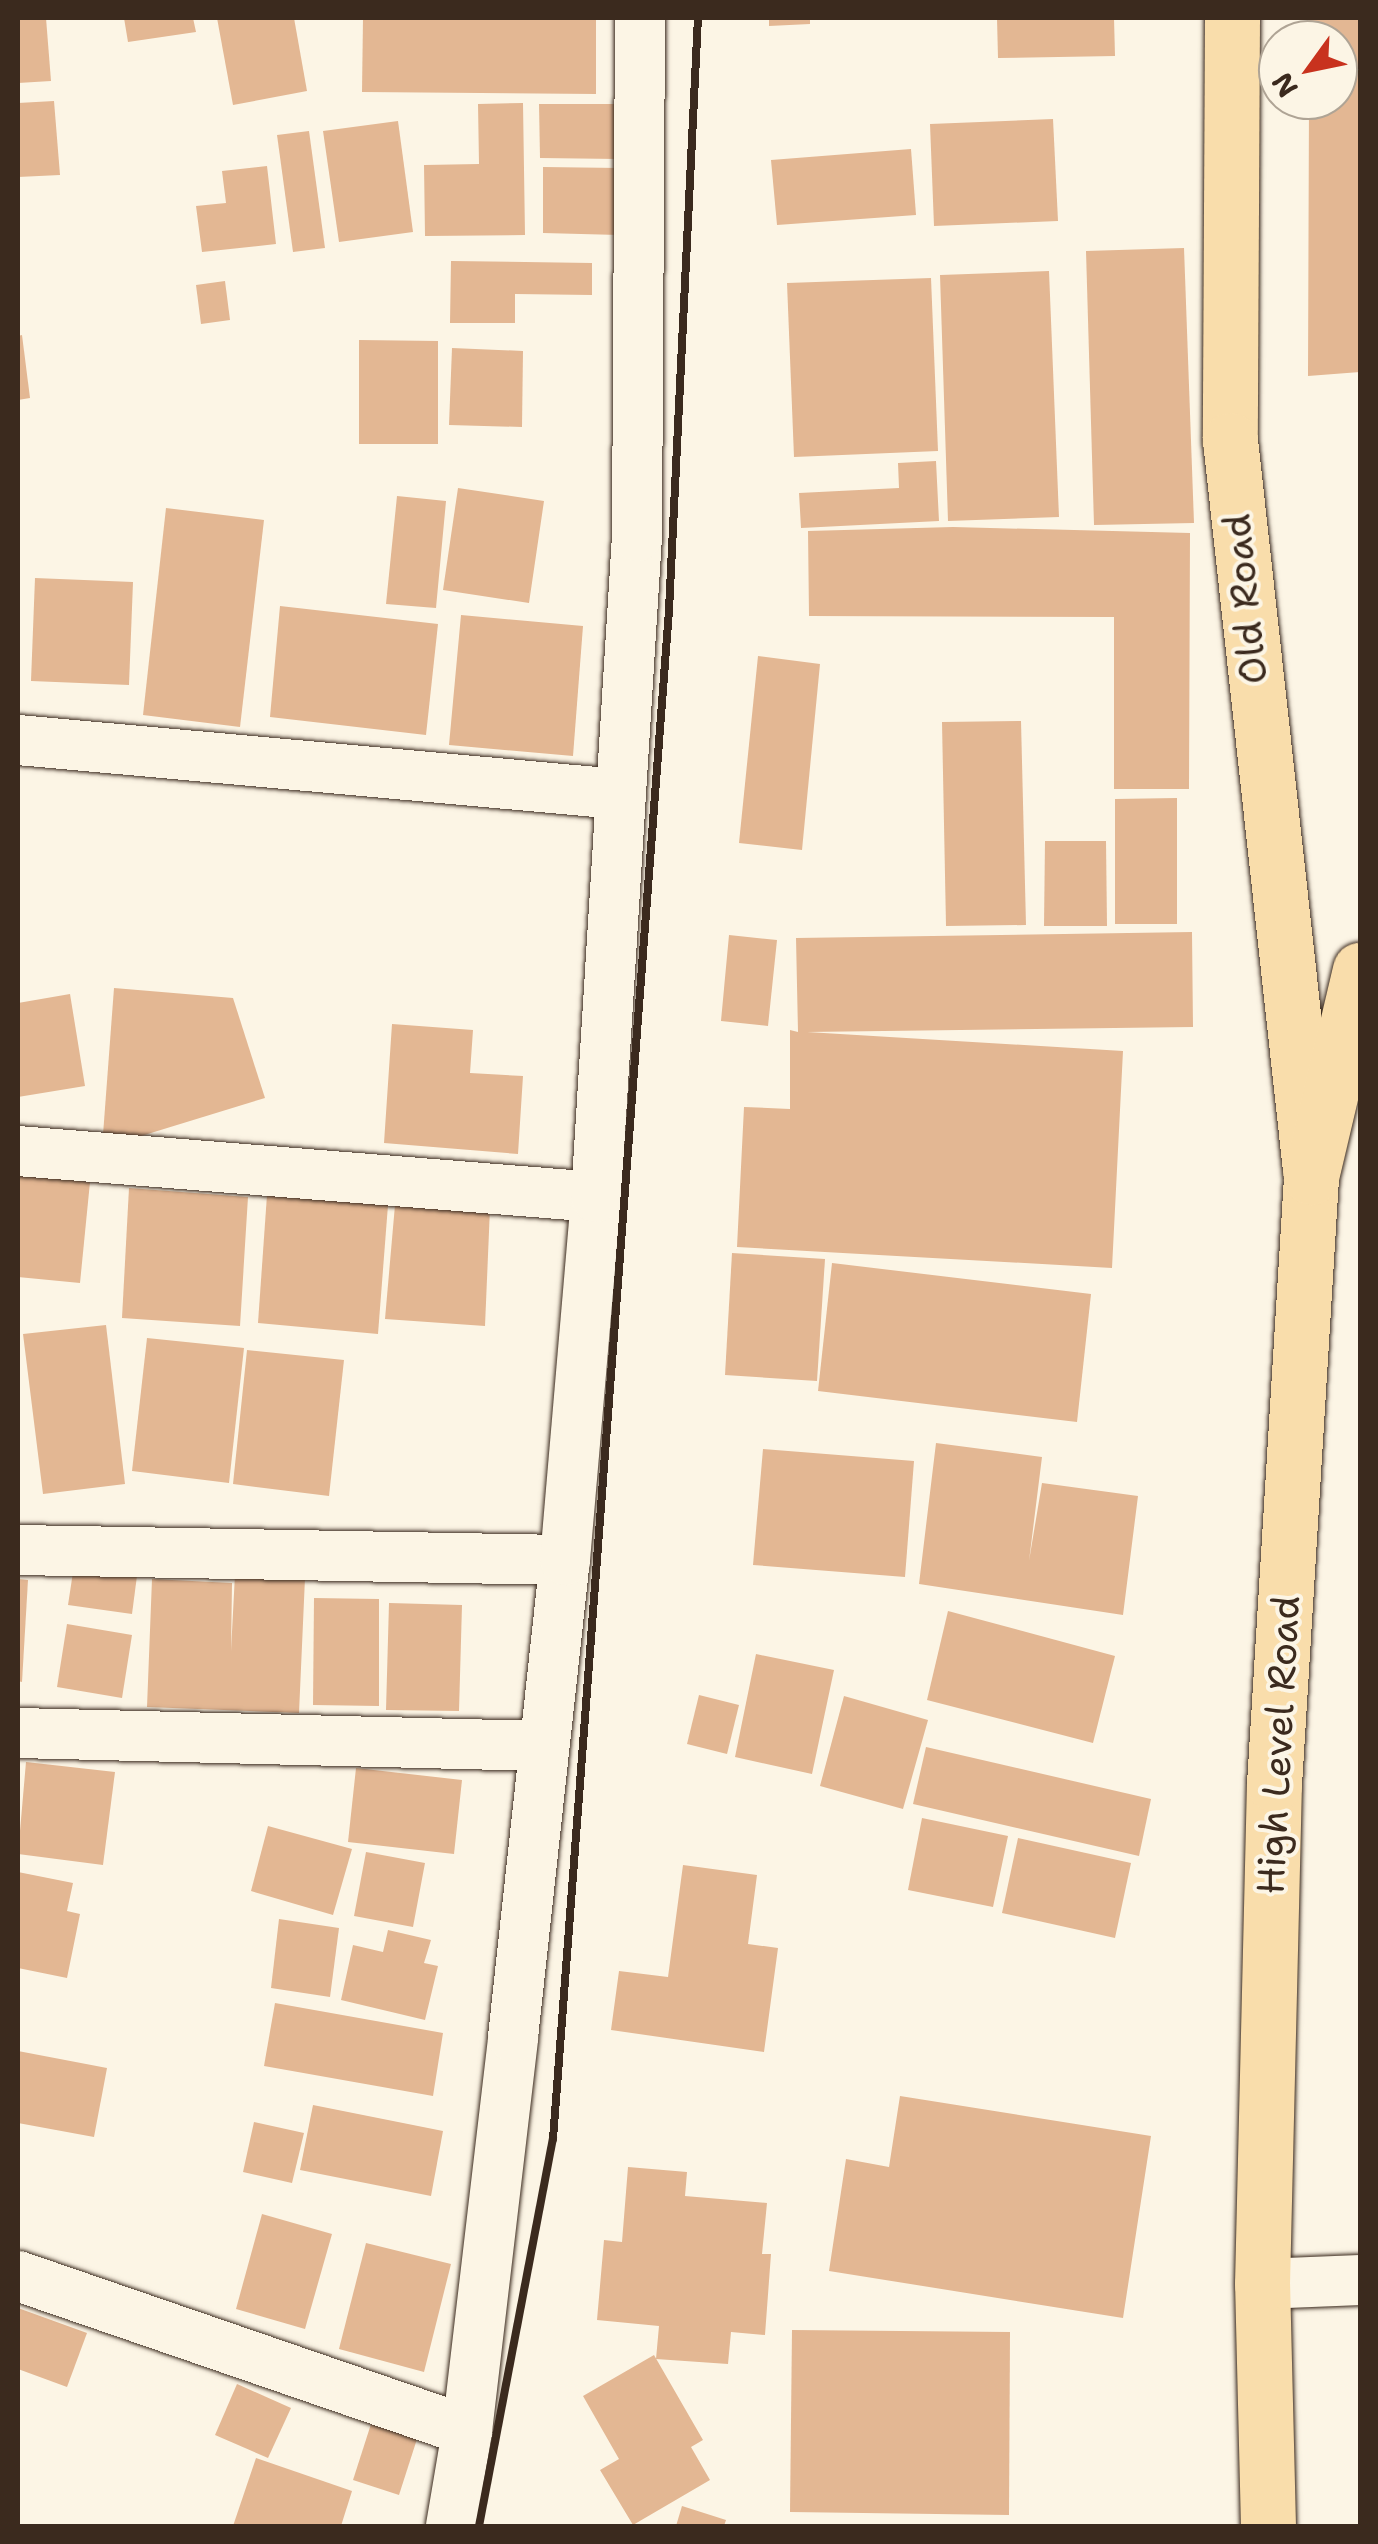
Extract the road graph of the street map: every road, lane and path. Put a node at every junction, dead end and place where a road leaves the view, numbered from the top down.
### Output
1 (640, 18) edge
2 (1232, 18) edge
3 (18, 740) edge
4 (618, 794) junction
5 (1360, 970) edge
6 (18, 1151) edge
7 (1311, 1177) junction
8 (596, 1197) junction
9 (18, 1550) edge
10 (565, 1560) junction
11 (18, 1733) edge
12 (542, 1746) junction
13 (18, 2276) edge
14 (1360, 2280) edge
15 (1262, 2284) junction
16 (467, 2431) junction
17 (452, 2526) edge
18 (1268, 2526) edge

1 - 4 street
2 - 7 main road, Old Road
3 - 4 street
4 - 8 street
5 - 7 main road, High Level Road
6 - 8 street
7 - 15 main road, High Level Road
8 - 10 street
9 - 10 street
10 - 12 street
11 - 12 street
12 - 16 street
13 - 16 street
14 - 15 street
15 - 18 main road, High Level Road
16 - 17 street

